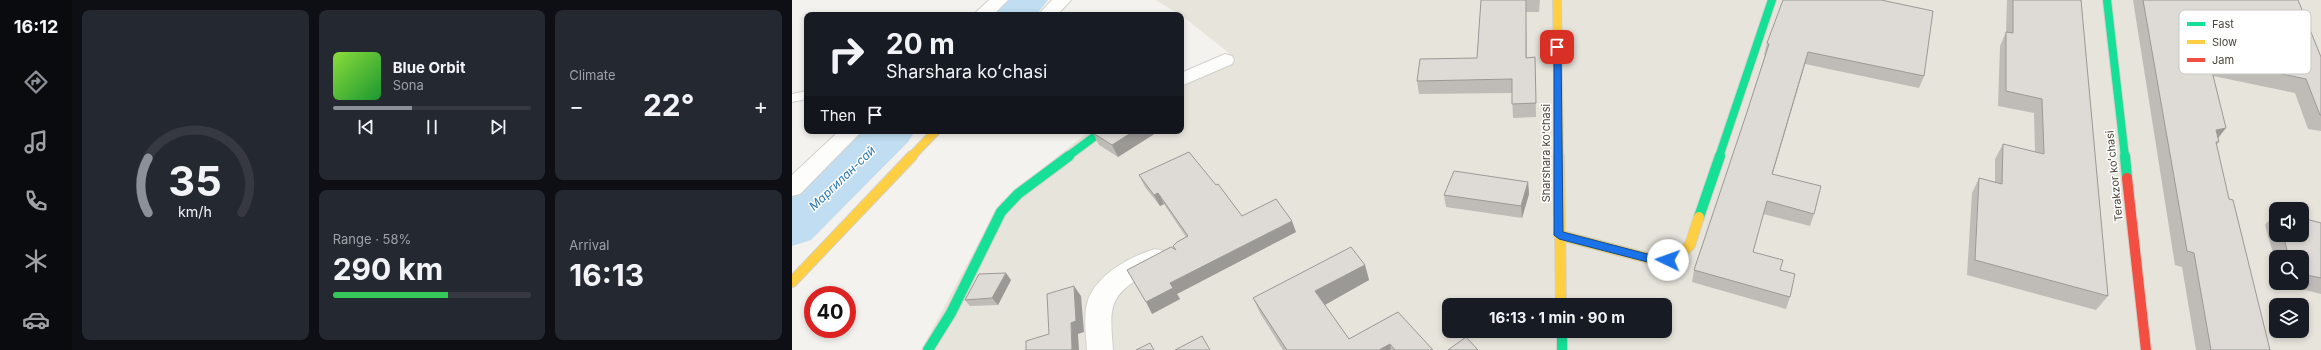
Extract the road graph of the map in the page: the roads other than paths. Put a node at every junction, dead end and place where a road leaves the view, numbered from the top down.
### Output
1 (999, 0) edge
2 (1062, 0) edge
3 (1556, 0) edge
4 (1772, 0) edge
5 (2106, 0) edge
6 (985, 12) edge
7 (1050, 12) edge
8 (1225, 60) dead end
9 (1184, 79) edge
10 (804, 96) edge
11 (792, 98) edge
12 (849, 134) edge
13 (933, 134) edge
14 (1098, 134) edge
15 (792, 188) edge
16 (1559, 235) junction
17 (1171, 249) edge
18 (792, 282) edge
19 (1561, 298) edge
20 (1562, 338) edge
21 (928, 350) edge
22 (1100, 350) edge
23 (1562, 350) edge
24 (2146, 350) edge

1 - 6 street
2 - 7 street
3 - 16 street, Sharshara koʻchasi
4 - 16 street
5 - 24 street, Terakzor koʻchasi
8 - 9 street
10 - 11 lane
12 - 15 street
13 - 18 street
14 - 21 street
16 - 19 street, Sharshara koʻchasi
17 - 22 street
20 - 23 street

